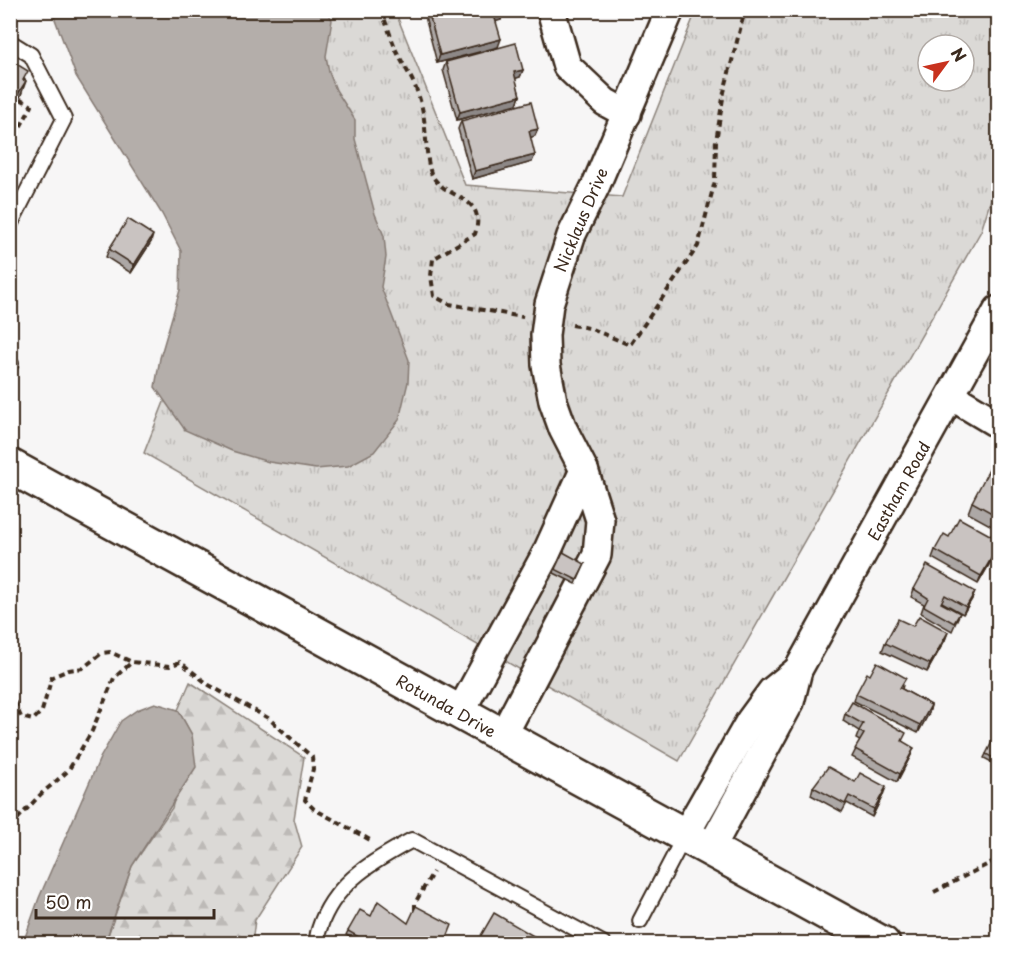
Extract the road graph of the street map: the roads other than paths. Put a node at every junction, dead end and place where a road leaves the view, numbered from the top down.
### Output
1 (551, 10) edge
2 (670, 10) edge
3 (10, 42) edge
4 (627, 114) junction
5 (10, 225) edge
6 (999, 310) edge
7 (952, 397) junction
8 (999, 424) edge
9 (10, 466) edge
10 (584, 470) junction
11 (459, 714) junction
12 (502, 737) junction
13 (698, 841) junction
14 (640, 921) dead end
15 (874, 942) edge
16 (318, 944) edge
17 (604, 944) edge

1 - 4 street
2 - 4 street, Nicklaus Drive
3 - 5 lane
4 - 10 street, Nicklaus Drive
6 - 7 street, Eastham Road
7 - 8 street
7 - 13 street, Eastham Road
9 - 11 main road, Rotunda Drive
10 - 11 street
10 - 12 street, Nicklaus Drive
11 - 12 main road, Rotunda Drive
12 - 13 main road, Rotunda Drive
13 - 14 lane
13 - 15 main road, Rotunda Drive
16 - 17 lane

